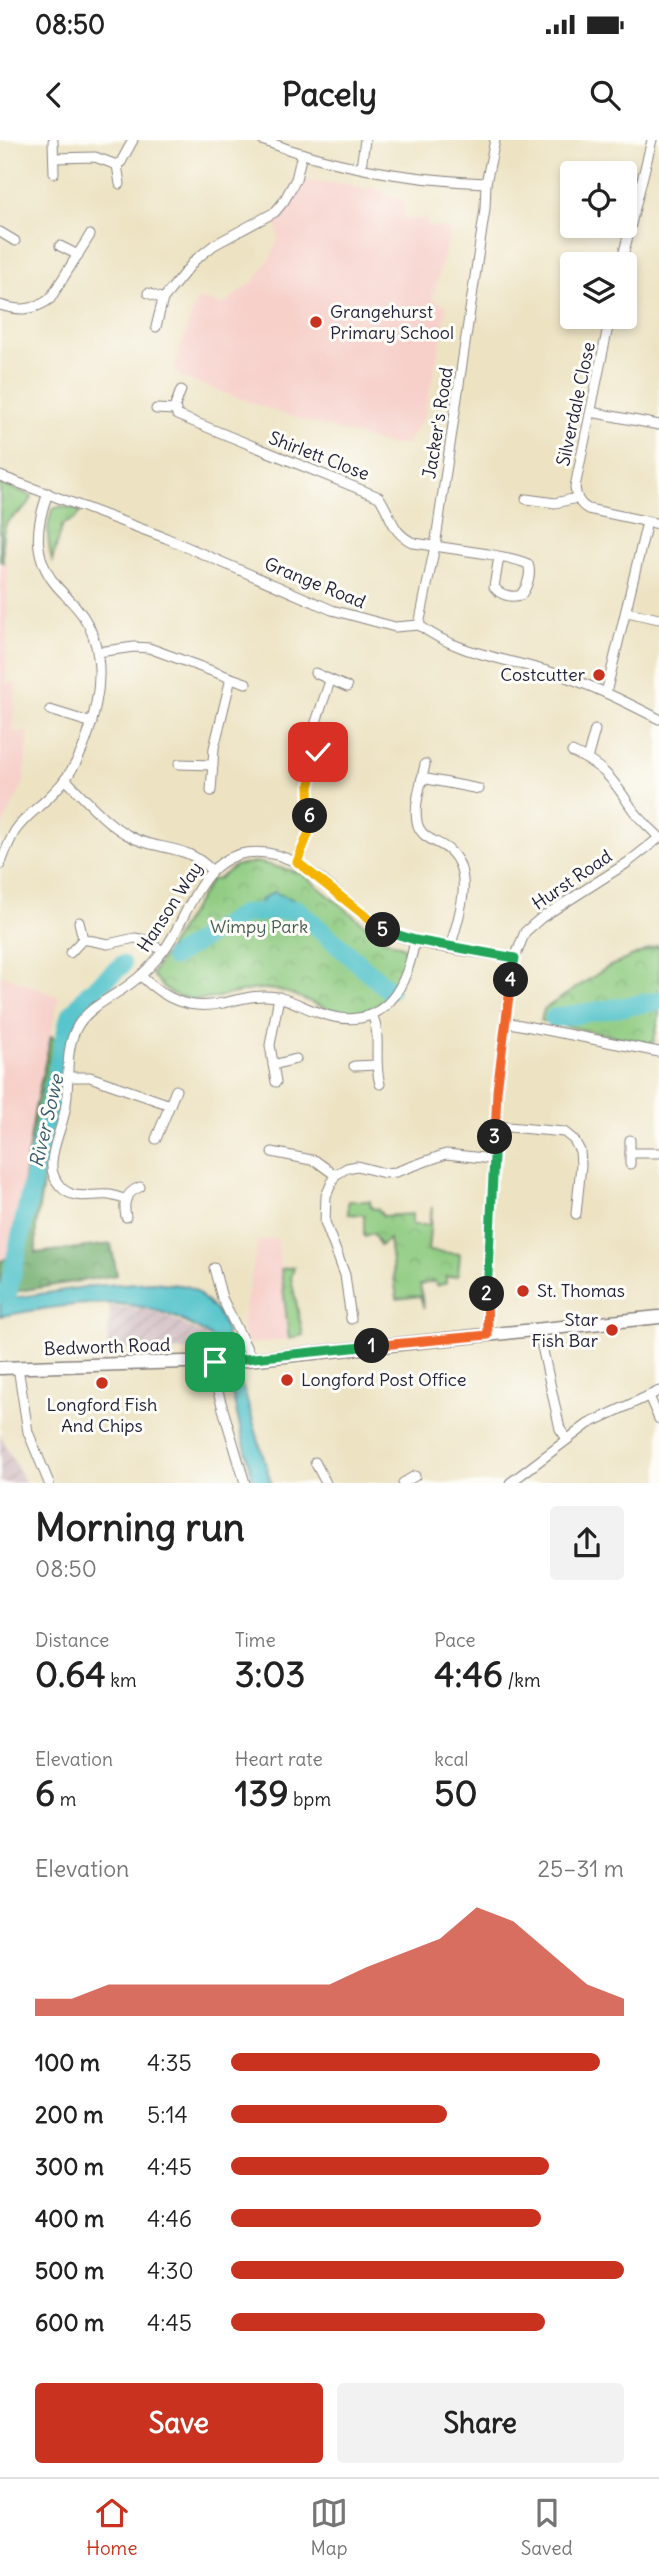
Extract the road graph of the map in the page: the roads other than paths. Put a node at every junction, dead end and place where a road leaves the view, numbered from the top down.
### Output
1 (133, 140) edge
2 (262, 140) edge
3 (365, 140) edge
4 (495, 140) edge
5 (652, 140) edge
6 (53, 141) edge
7 (302, 154) junction
8 (54, 158) junction
9 (117, 165) junction
10 (361, 167) junction
11 (54, 173) dead end
12 (486, 183) junction
13 (120, 184) dead end
14 (0, 232) edge
15 (90, 235) dead end
16 (15, 241) dead end
17 (60, 246) dead end
18 (624, 252) edge
19 (78, 255) junction
20 (148, 293) dead end
21 (163, 299) junction
22 (0, 305) edge
23 (156, 327) dead end
24 (608, 329) edge
25 (181, 390) dead end
26 (156, 409) dead end
27 (175, 410) junction
28 (591, 412) junction
29 (659, 425) edge
30 (0, 476) edge
31 (48, 493) junction
32 (577, 498) junction
33 (526, 499) dead end
34 (647, 522) junction
35 (659, 524) edge
36 (435, 546) junction
37 (499, 556) junction
38 (627, 612) junction
39 (659, 620) edge
40 (419, 625) junction
41 (98, 652) junction
42 (315, 673) dead end
43 (231, 678) junction
44 (331, 681) junction
45 (246, 683) dead end
46 (347, 687) dead end
47 (606, 693) junction
48 (50, 710) dead end
49 (659, 719) edge
50 (92, 723) junction
51 (596, 730) dead end
52 (572, 752) dead end
53 (587, 759) junction
54 (179, 764) dead end
55 (425, 764) dead end
56 (213, 765) junction
57 (422, 778) junction
58 (65, 779) junction
59 (479, 789) dead end
60 (211, 791) dead end
61 (659, 838) edge
62 (297, 862) junction
63 (0, 864) edge
64 (211, 870) junction
65 (79, 922) dead end
66 (83, 939) junction
67 (415, 940) junction
68 (450, 948) junction
69 (163, 951) junction
70 (70, 953) dead end
71 (515, 958) junction
72 (141, 976) junction
73 (279, 997) junction
74 (372, 1014) junction
75 (505, 1022) junction
76 (659, 1052) edge
77 (296, 1059) dead end
78 (273, 1065) junction
79 (377, 1065) junction
80 (354, 1066) dead end
81 (68, 1077) junction
82 (276, 1082) dead end
83 (380, 1084) dead end
84 (176, 1090) dead end
85 (170, 1105) junction
86 (496, 1126) junction
87 (156, 1139) dead end
88 (630, 1140) dead end
89 (272, 1152) dead end
90 (630, 1153) junction
91 (659, 1153) edge
92 (493, 1159) junction
93 (630, 1164) dead end
94 (335, 1175) junction
95 (140, 1187) dead end
96 (125, 1199) junction
97 (576, 1214) dead end
98 (125, 1217) dead end
99 (215, 1268) dead end
100 (659, 1317) edge
101 (351, 1319) dead end
102 (538, 1328) junction
103 (488, 1335) junction
104 (248, 1359) junction
105 (212, 1362) junction
106 (18, 1367) junction
107 (0, 1368) edge
108 (659, 1391) edge
109 (649, 1396) junction
110 (659, 1419) edge
111 (567, 1439) junction
112 (315, 1462) dead end
113 (415, 1476) dead end
114 (49, 1483) edge
115 (245, 1483) edge
116 (326, 1483) edge
117 (403, 1483) edge
118 (510, 1483) edge

1 - 9 street
2 - 7 street
3 - 10 street
4 - 12 street, Jacker's Road
5 - 18 street
6 - 8 street
7 - 10 street
7 - 21 street
8 - 9 street
8 - 11 street
9 - 13 street
10 - 12 street
12 - 36 street, Jacker's Road
14 - 16 street
15 - 19 street
17 - 19 street
19 - 22 street
20 - 21 street
21 - 23 street
24 - 28 street, Silverdale Close
25 - 27 street
26 - 27 street, Shirlett Close
27 - 36 street, Shirlett Close
28 - 29 street
28 - 32 street, Silverdale Close
30 - 31 street, Grange Road
31 - 40 street, Grange Road
31 - 41 street
32 - 33 street
32 - 34 street
34 - 35 street
34 - 38 street
36 - 37 street, Shirlett Close
36 - 40 street, Jacker's Road
37 - 37 street
38 - 39 street
38 - 47 street
40 - 47 street, Grange Road
41 - 43 street
41 - 50 street
42 - 44 street
43 - 45 street
43 - 56 street
44 - 46 street
44 - 62 street
47 - 49 street, Grange Road
48 - 50 street
50 - 58 street
51 - 53 street
52 - 53 street
53 - 61 street
54 - 56 street
55 - 57 street
56 - 60 street
57 - 59 street
57 - 68 street
58 - 63 street
58 - 64 street
61 - 71 street, Hurst Road
62 - 64 street, Hanson Way
62 - 67 street, Hanson Way
64 - 69 street, Hanson Way
65 - 66 street
66 - 69 street
66 - 70 street
67 - 68 street, Hanson Way
67 - 74 street
68 - 71 street, Hanson Way
69 - 72 street, Hanson Way
71 - 75 street, Hurst Road
72 - 73 street
72 - 81 street, Hanson Way
73 - 74 street
73 - 78 street
74 - 79 street
75 - 76 street
75 - 86 street, Hurst Road
77 - 78 street
78 - 82 street
79 - 80 street
79 - 83 street
81 - 85 street
81 - 96 street, Hanson Way
84 - 85 street
85 - 87 street
86 - 92 street, Hurst Road
86 - 97 street
88 - 90 street
89 - 94 street
90 - 91 street
90 - 93 street
92 - 94 street
92 - 103 street, Hurst Road
94 - 101 street
95 - 96 street
96 - 98 street
99 - 104 street
100 - 102 main road, Bedworth Road
102 - 103 main road, Bedworth Road
102 - 111 street
103 - 104 main road, Bedworth Road
104 - 105 main road, Bedworth Road
105 - 106 main road, Bedworth Road
105 - 115 street
106 - 107 main road, Bedworth Road
106 - 114 street
108 - 109 street
109 - 110 street
109 - 111 street
111 - 118 street
112 - 116 street
113 - 117 street

